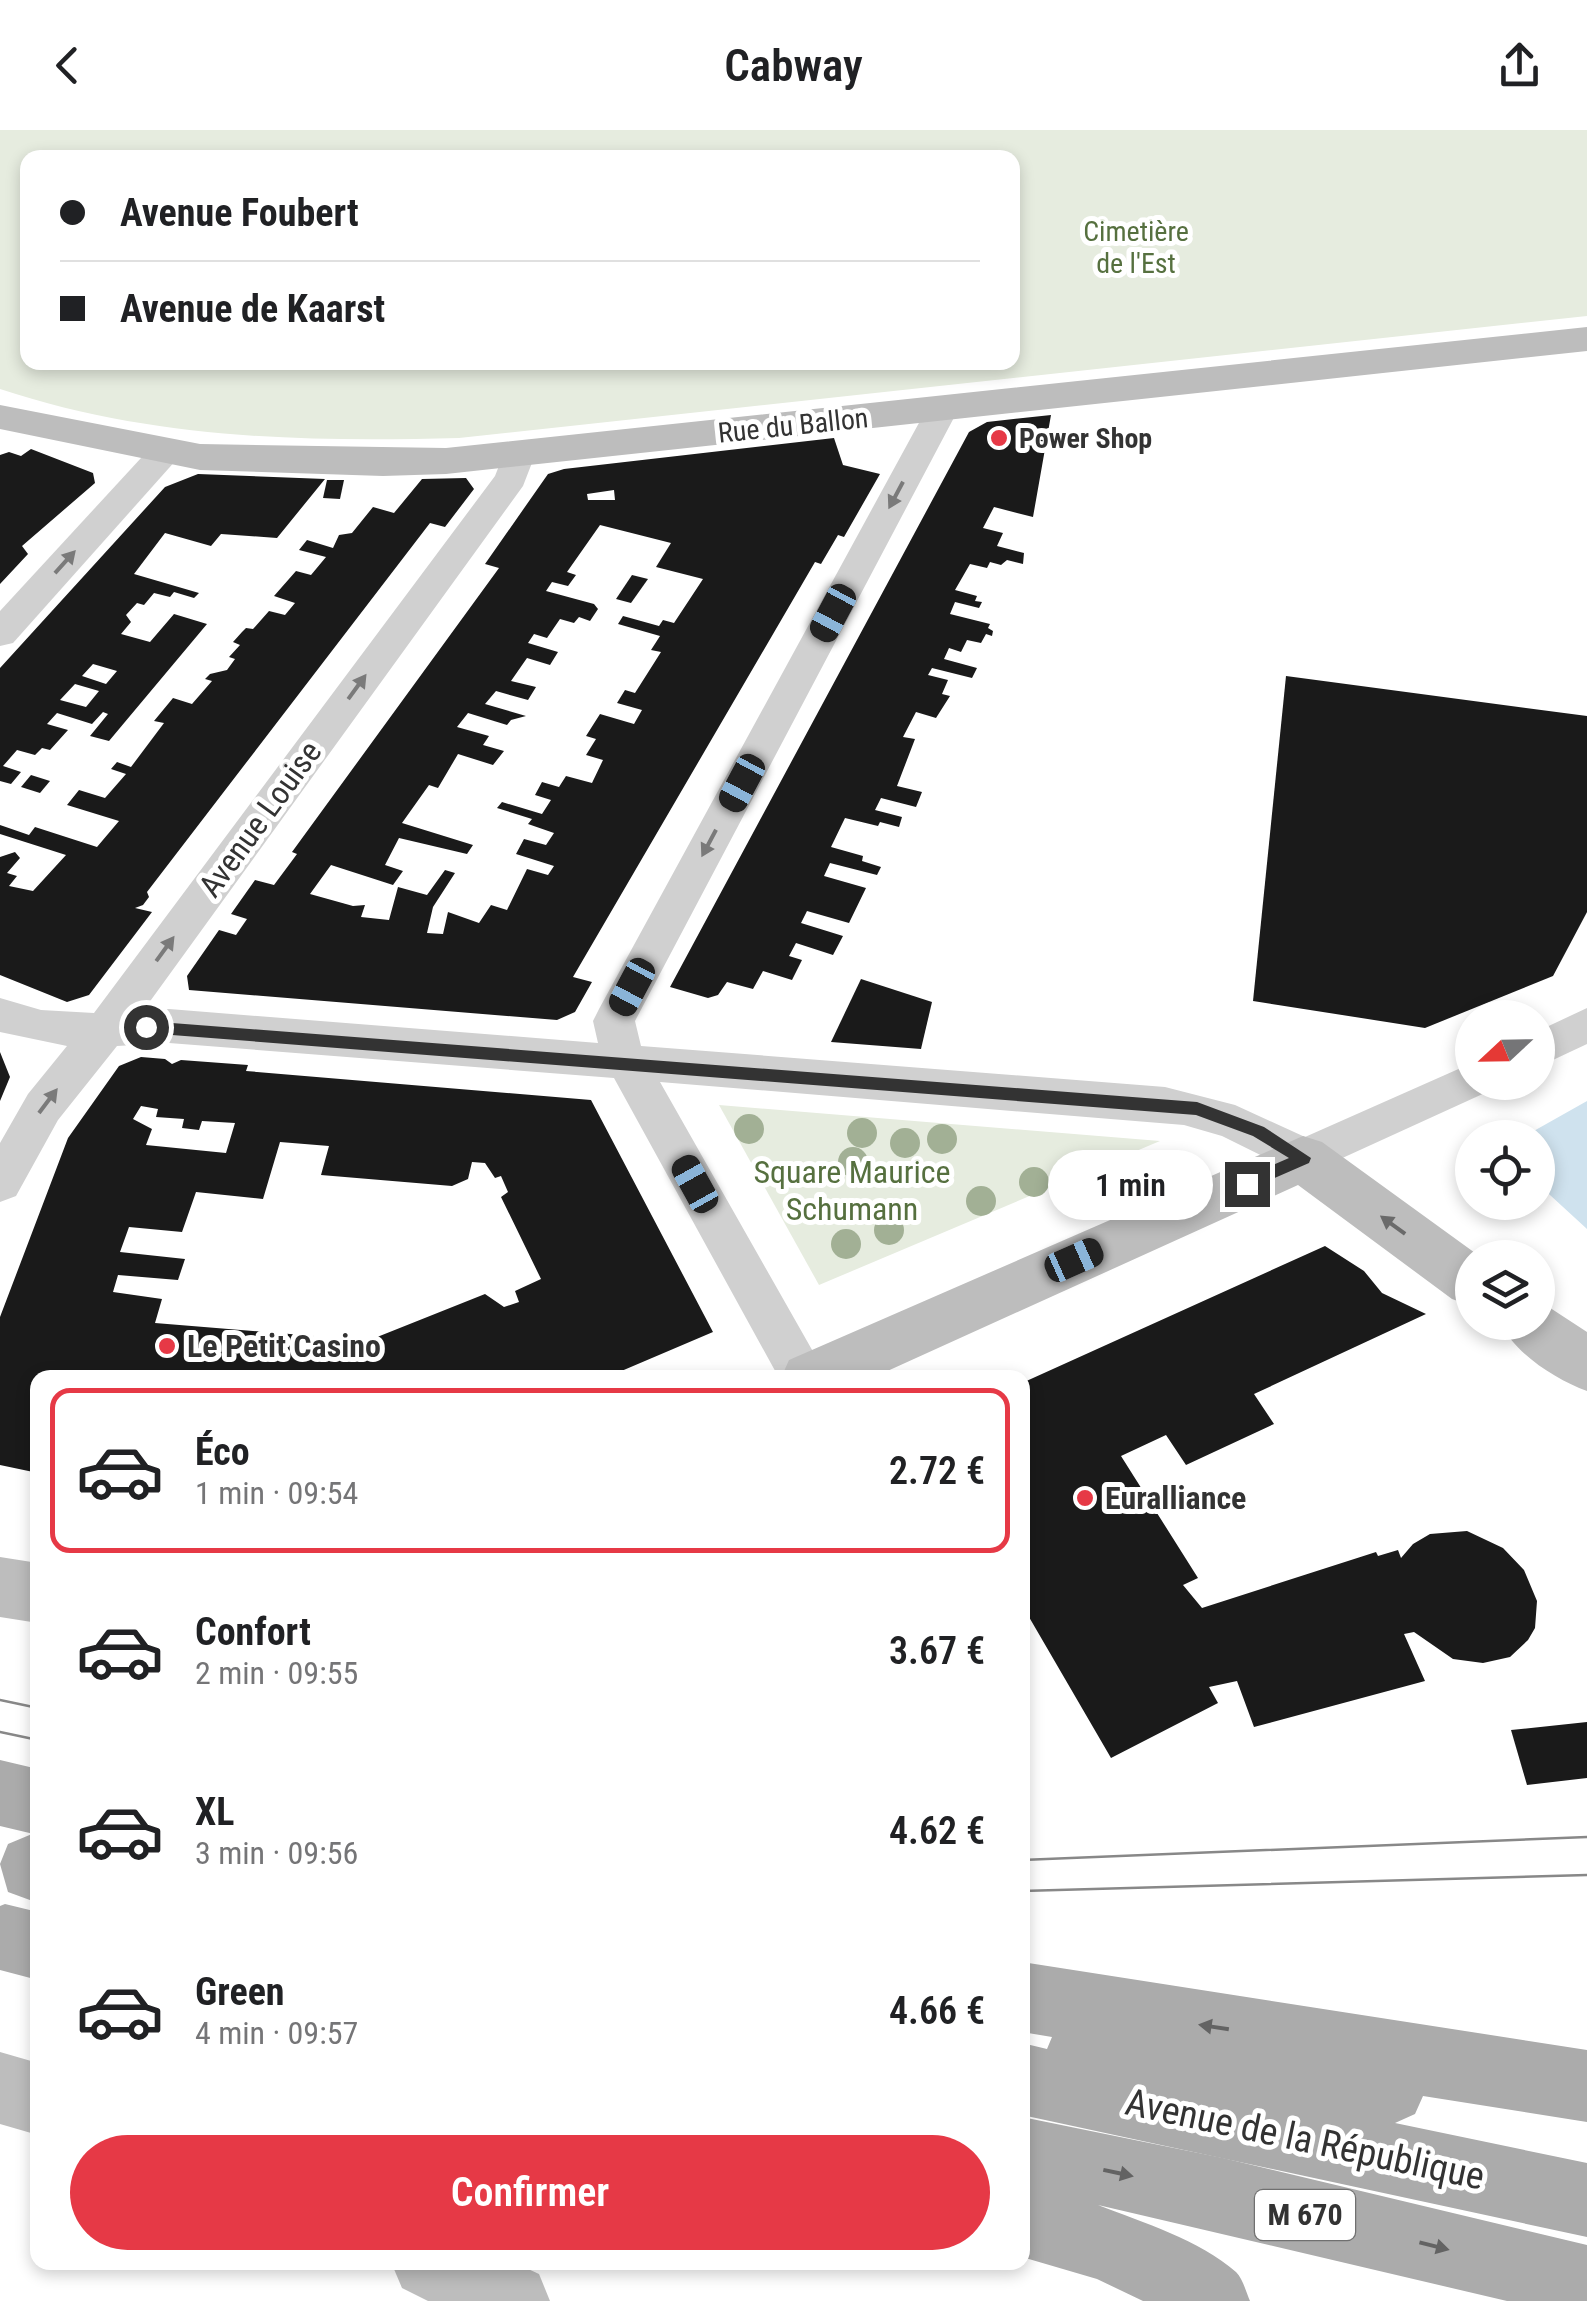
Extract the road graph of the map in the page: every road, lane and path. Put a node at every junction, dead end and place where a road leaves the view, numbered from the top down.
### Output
1 (1587, 339) edge
2 (942, 410) junction
3 (0, 417) edge
4 (165, 452) junction
5 (518, 455) junction
6 (0, 634) edge
7 (0, 1014) edge
8 (1587, 1025) edge
9 (108, 1028) junction
10 (1555, 1041) edge
11 (626, 1062) junction
12 (1455, 1088) edge
13 (1303, 1158) junction
14 (0, 1183) edge
15 (1455, 1270) edge
16 (1553, 1340) edge
17 (1587, 1365) edge
18 (802, 1370) edge
19 (825, 1370) edge
20 (0, 1587) edge
21 (30, 1592) edge
22 (0, 1793) edge
23 (30, 1800) edge
24 (1030, 1999) edge
25 (1030, 2057) edge
26 (1030, 2081) edge
27 (1587, 2086) edge
28 (0, 2088) edge
29 (30, 2097) edge
30 (1587, 2105) edge
31 (1030, 2155) edge
32 (1587, 2200) edge
33 (1030, 2222) edge
34 (445, 2270) edge
35 (1587, 2283) edge
36 (512, 2301) edge
37 (1212, 2301) edge

1 - 2 street, Rue du Ballon
2 - 5 street, Rue du Ballon
2 -> 11 street
3 - 4 street, Rue du Ballon
4 - 5 street, Rue du Ballon
6 -> 4 street
9 -> 5 street, Avenue Louise
7 - 9 street
8 - 10 street
9 - 11 street
14 -> 9 street, Avenue Louise
11 - 13 street
11 - 18 street
12 - 13 street
15 -> 13 street
13 - 19 street
16 - 17 street
20 - 21 street
22 - 23 main road
27 -> 24 main road
25 - 30 main road
26 - 32 main road, Avenue de la République / M 670
28 - 29 street
31 -> 35 main road, Avenue de la République / M 670
33 - 37 main road
34 - 36 street

